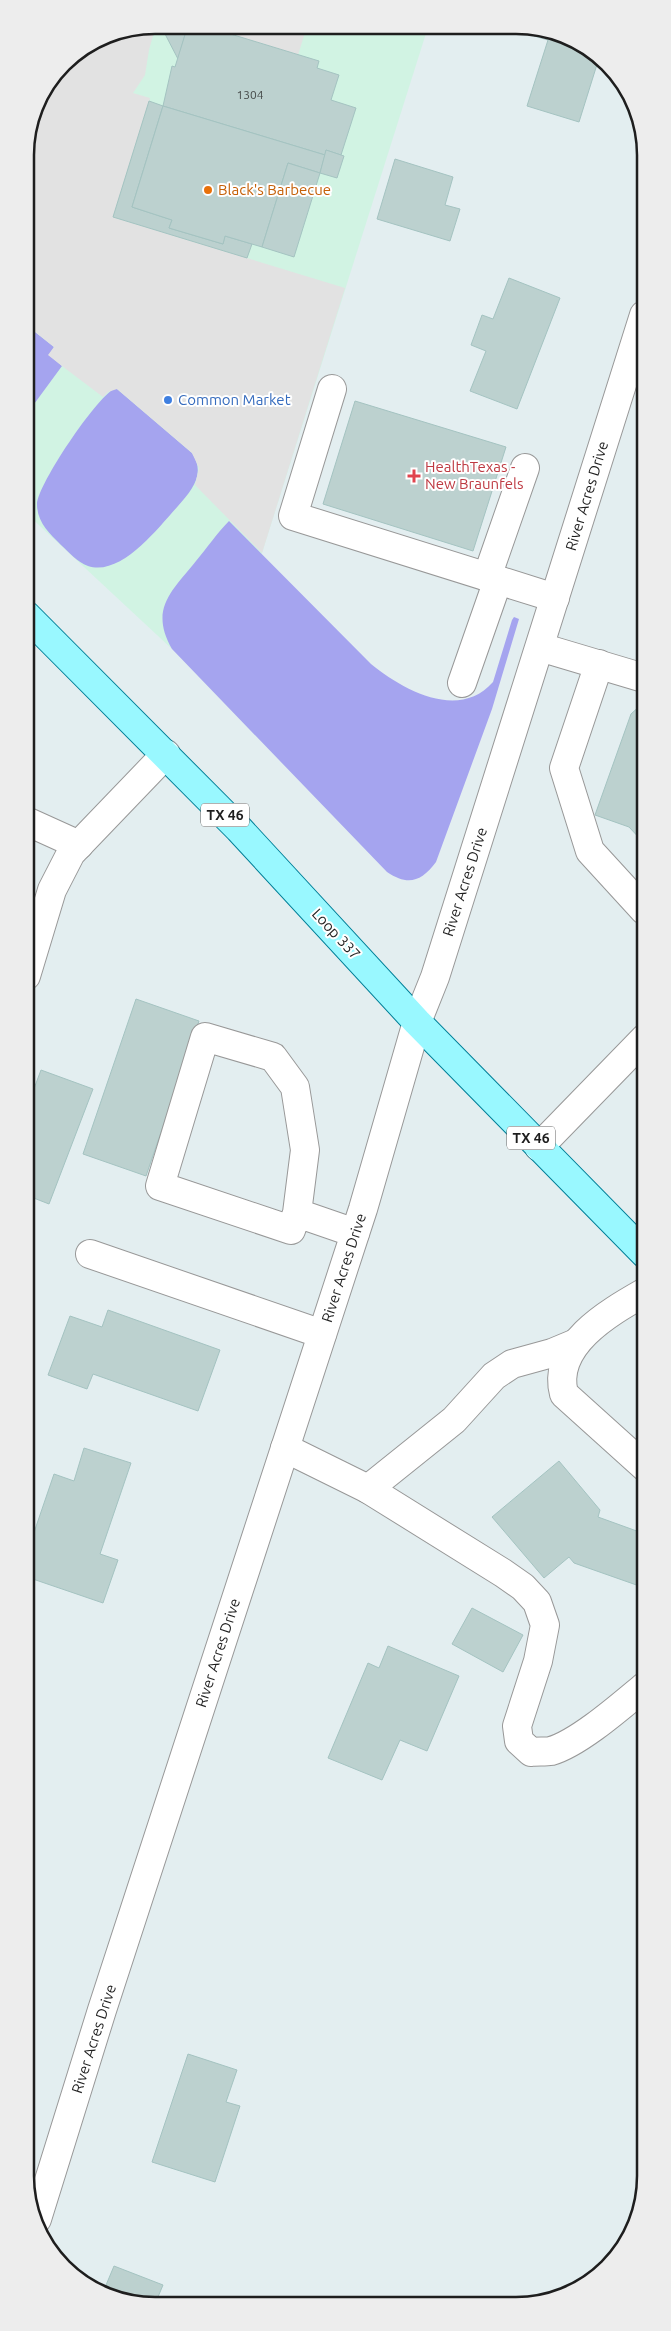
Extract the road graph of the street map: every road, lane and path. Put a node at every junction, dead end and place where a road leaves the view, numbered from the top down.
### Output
1 (637, 337) edge
2 (332, 389) dead end
3 (525, 468) dead end
4 (493, 578) junction
5 (555, 598) junction
6 (34, 623) edge
7 (540, 647) junction
8 (599, 664) junction
9 (637, 676) edge
10 (462, 683) dead end
11 (166, 754) junction
12 (34, 825) edge
13 (79, 845) junction
14 (637, 902) edge
15 (34, 950) edge
16 (417, 1022) junction
17 (637, 1045) edge
18 (540, 1147) junction
19 (297, 1213) junction
20 (355, 1233) junction
21 (637, 1246) edge
22 (90, 1254) dead end
23 (637, 1297) edge
24 (322, 1334) junction
25 (576, 1343) junction
26 (285, 1448) junction
27 (637, 1461) edge
28 (368, 1488) junction
29 (637, 1693) edge
30 (39, 2212) edge

1 - 5 street, River Acres Drive
2 - 4 street
3 - 4 street
4 - 5 street
4 - 10 street
5 - 7 street, River Acres Drive
6 - 11 main road, Loop 337 / TX 46
7 - 8 street
7 - 16 street, River Acres Drive
8 - 9 street
8 - 14 street
11 - 13 street
11 - 16 main road, Loop 337 / TX 46
12 - 13 street
13 - 15 street
16 - 18 main road, Loop 337 / TX 46
16 - 20 street, River Acres Drive
17 - 18 street
18 - 21 main road, Loop 337 / TX 46
19 - 19 street
19 - 20 street
20 - 24 street, River Acres Drive
22 - 24 street
23 - 25 street
24 - 26 street, River Acres Drive
25 - 27 street
25 - 28 street
26 - 28 street
26 - 30 street, River Acres Drive
28 - 29 street

